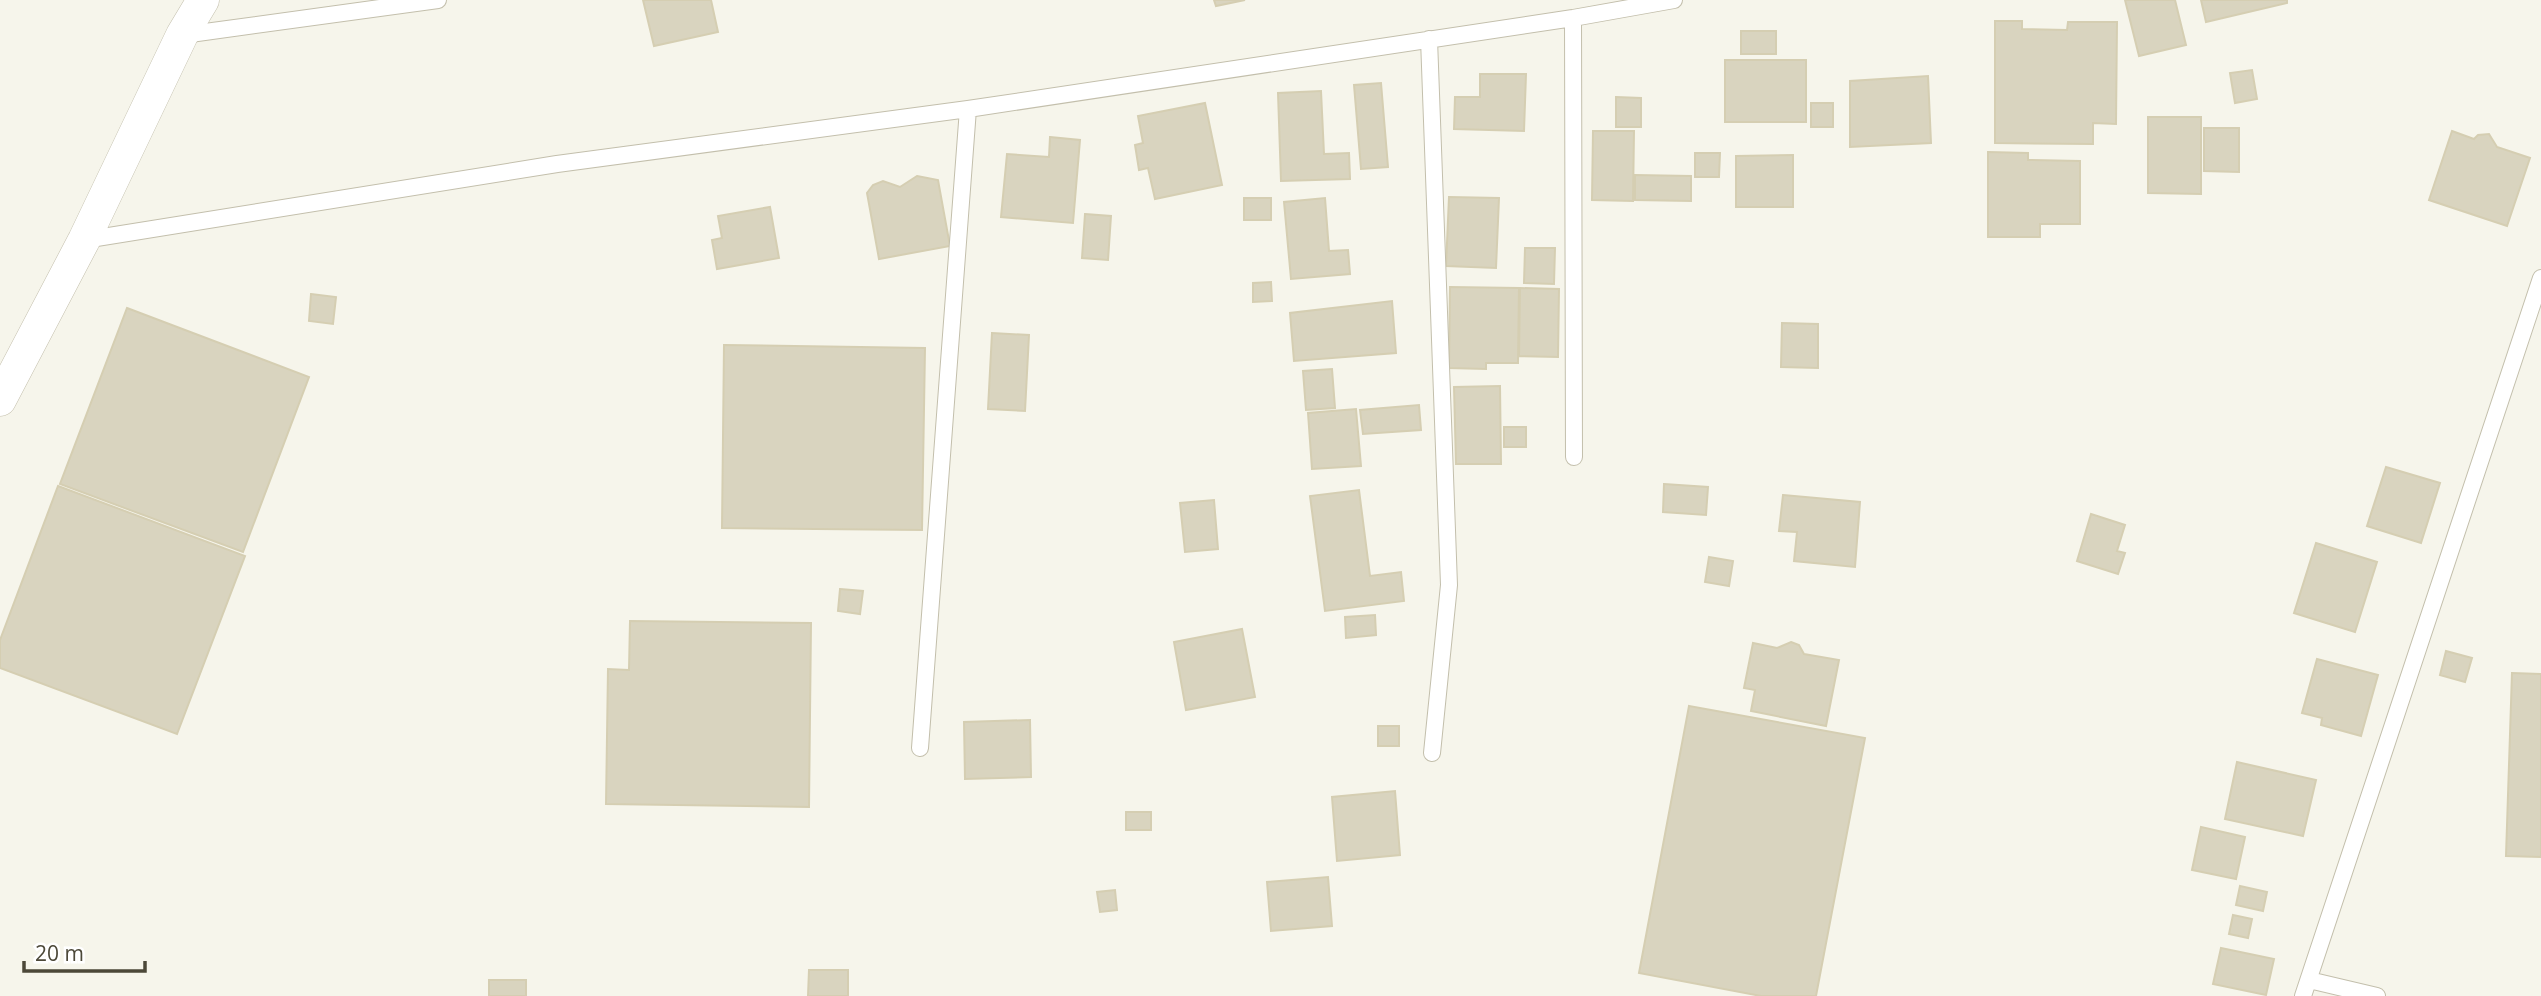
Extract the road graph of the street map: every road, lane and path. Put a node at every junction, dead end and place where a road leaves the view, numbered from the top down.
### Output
1 (203, 0) edge
2 (438, 0) edge
3 (1674, 0) edge
4 (1573, 18) junction
5 (182, 35) junction
6 (1429, 39) junction
7 (968, 109) junction
8 (84, 240) junction
9 (2541, 278) edge
10 (0, 400) edge
11 (1574, 457) dead end
12 (920, 748) dead end
13 (1432, 753) dead end
14 (2309, 980) junction
15 (2303, 996) edge
16 (2377, 996) edge

1 - 5 street
2 - 5 lane
3 - 4 lane
4 - 6 lane
4 - 11 lane
5 - 8 street
6 - 7 lane
6 - 13 lane
7 - 8 lane
7 - 12 lane
8 - 10 street
9 - 14 lane
14 - 15 lane
14 - 16 lane

